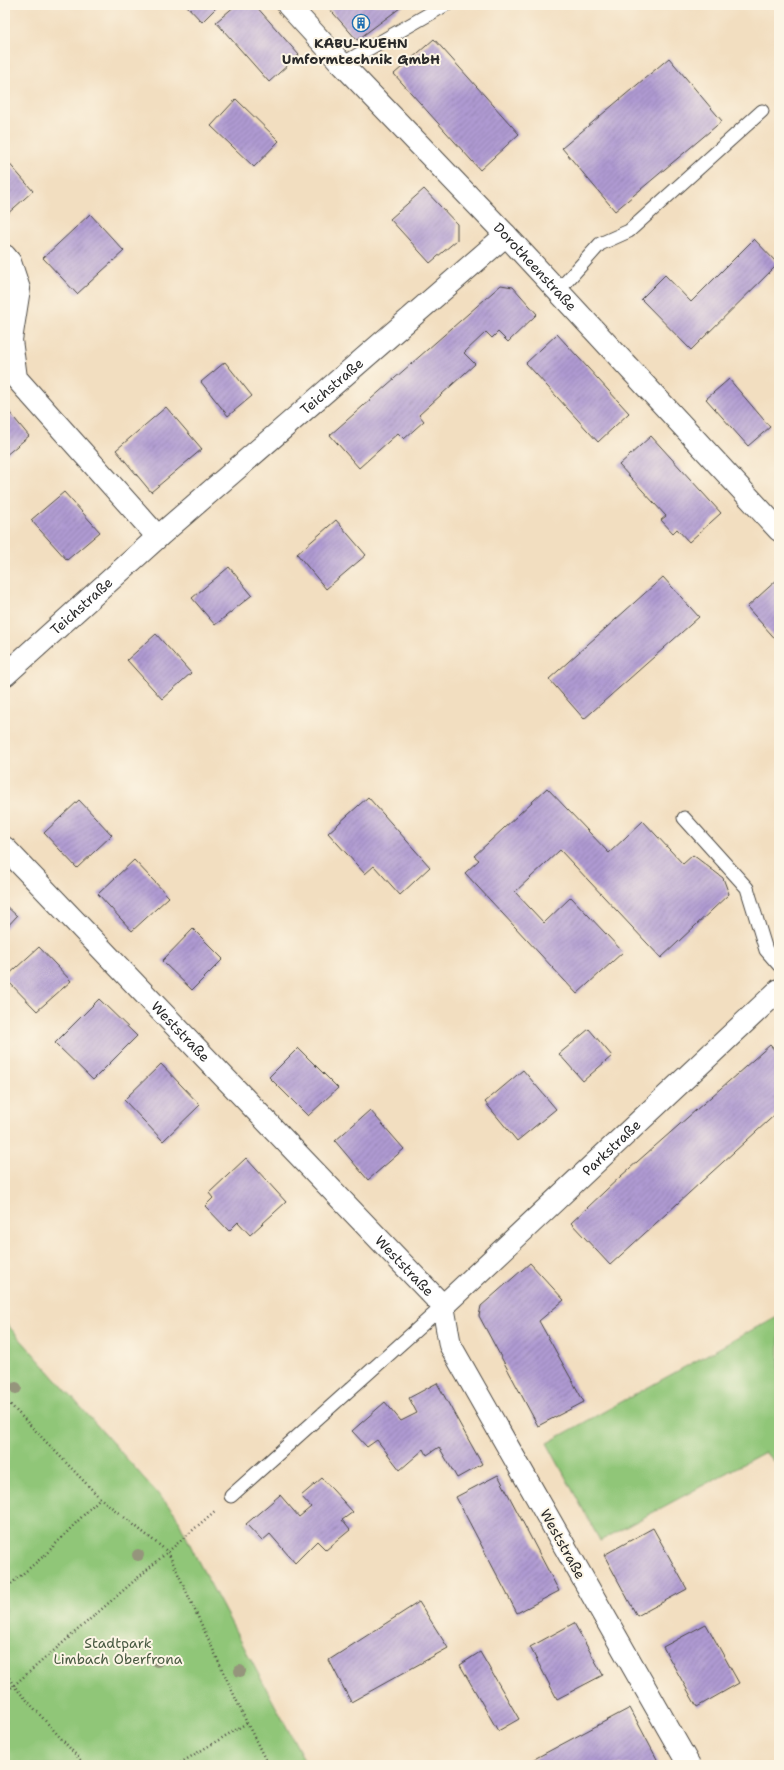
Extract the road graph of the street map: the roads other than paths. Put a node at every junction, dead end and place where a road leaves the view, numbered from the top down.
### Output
1 (288, 5) edge
2 (444, 5) edge
3 (342, 64) junction
4 (762, 111) dead end
5 (506, 235) junction
6 (5, 256) edge
7 (558, 291) junction
8 (779, 530) edge
9 (158, 537) junction
10 (5, 675) edge
11 (684, 818) dead end
12 (5, 848) edge
13 (779, 965) edge
14 (779, 990) edge
15 (443, 1306) junction
16 (231, 1496) road end
17 (689, 1765) edge

1 - 3 main road, Dorotheenstraße
2 - 3 lane
3 - 5 main road, Dorotheenstraße
4 - 7 lane
5 - 7 main road, Dorotheenstraße
5 - 9 main road, Teichstraße
6 - 9 main road
7 - 8 main road, Dorotheenstraße
9 - 10 main road, Teichstraße
11 - 13 lane
12 - 15 main road, Weststraße
14 - 15 main road, Parkstraße
15 - 16 lane
15 - 17 main road, Weststraße

